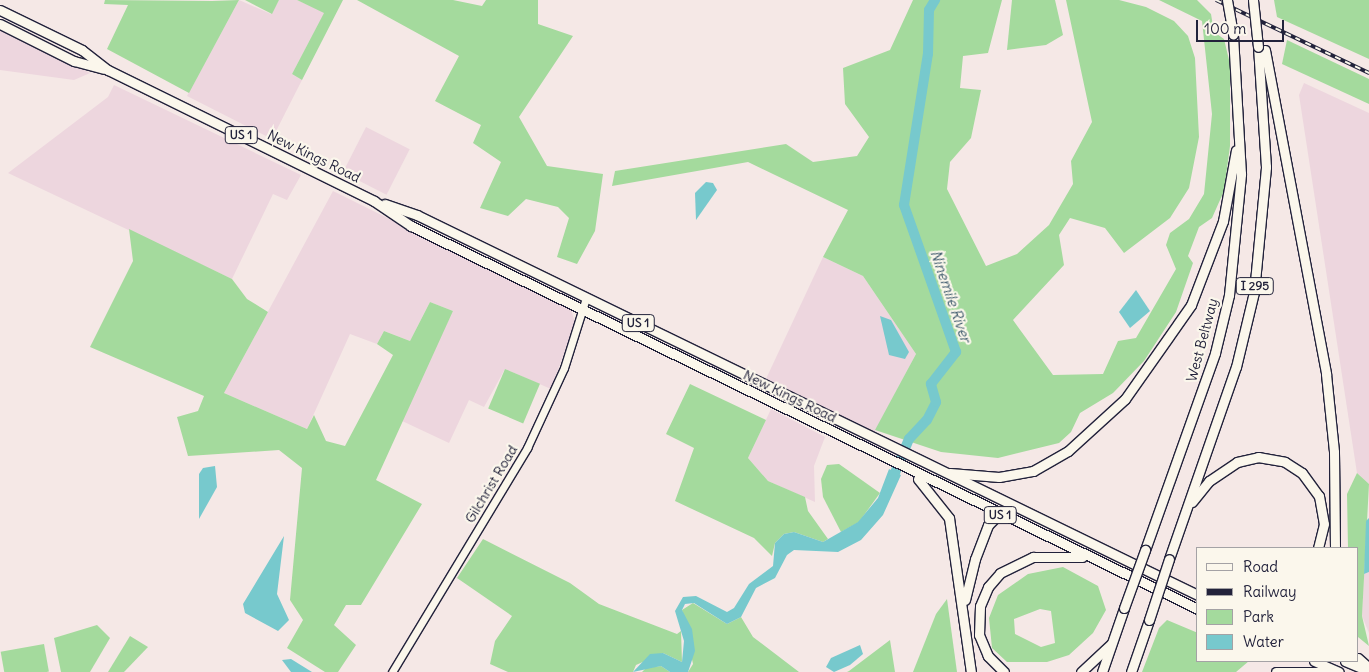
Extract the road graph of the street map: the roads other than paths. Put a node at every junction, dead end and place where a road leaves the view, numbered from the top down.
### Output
1 (1228, 0) edge
2 (1253, 0) edge
3 (0, 10) edge
4 (0, 24) edge
5 (1261, 49) junction
6 (108, 70) junction
7 (1240, 125) junction
8 (374, 201) junction
9 (586, 298) junction
10 (583, 310) junction
11 (937, 470) junction
12 (911, 472) junction
13 (1015, 508) junction
14 (997, 513) junction
15 (1184, 515) junction
16 (1334, 546) edge
17 (1318, 547) edge
18 (1089, 558) junction
19 (1196, 594) edge
20 (1196, 608) edge
21 (964, 610) junction
22 (1113, 642) junction
23 (1359, 659) edge
24 (1316, 662) edge
25 (1348, 662) edge
26 (1369, 670) edge
27 (392, 672) edge
28 (971, 672) edge
29 (1004, 672) edge
30 (1081, 672) edge
31 (1102, 672) edge
32 (1131, 672) edge
33 (1276, 672) edge
34 (1325, 672) edge
35 (1339, 672) edge

1 - 7 highway, West Beltway / I 295, bridge
2 - 5 highway, I 295, bridge
3 - 6 highway, New Kings Road / US 1
4 - 6 highway, New Kings Road / US 1
5 - 15 highway, I 295
5 - 16 highway
6 - 8 highway, New Kings Road / US 1
7 - 11 highway
7 - 22 highway, West Beltway / I 295, bridge
8 - 9 highway, New Kings Road / US 1
8 - 10 highway, New Kings Road / US 1
9 - 10 street, Gilchrist Road
9 - 11 highway, New Kings Road / US 1
10 - 12 highway, New Kings Road / US 1
10 - 27 street, Gilchrist Road
11 - 13 highway, New Kings Road / US 1
12 - 14 highway, New Kings Road / US 1
12 - 21 highway
13 - 14 highway
13 - 19 highway, New Kings Road / US 1
14 - 18 highway, New Kings Road / US 1
14 - 21 highway
15 - 17 highway
15 - 32 highway, I 295, bridge
18 - 20 highway, New Kings Road / US 1
18 - 29 highway
21 - 28 highway
22 - 30 highway
22 - 31 highway, West Beltway / I 295
23 - 26 highway
24 - 35 highway
25 - 26 highway
33 - 34 highway

